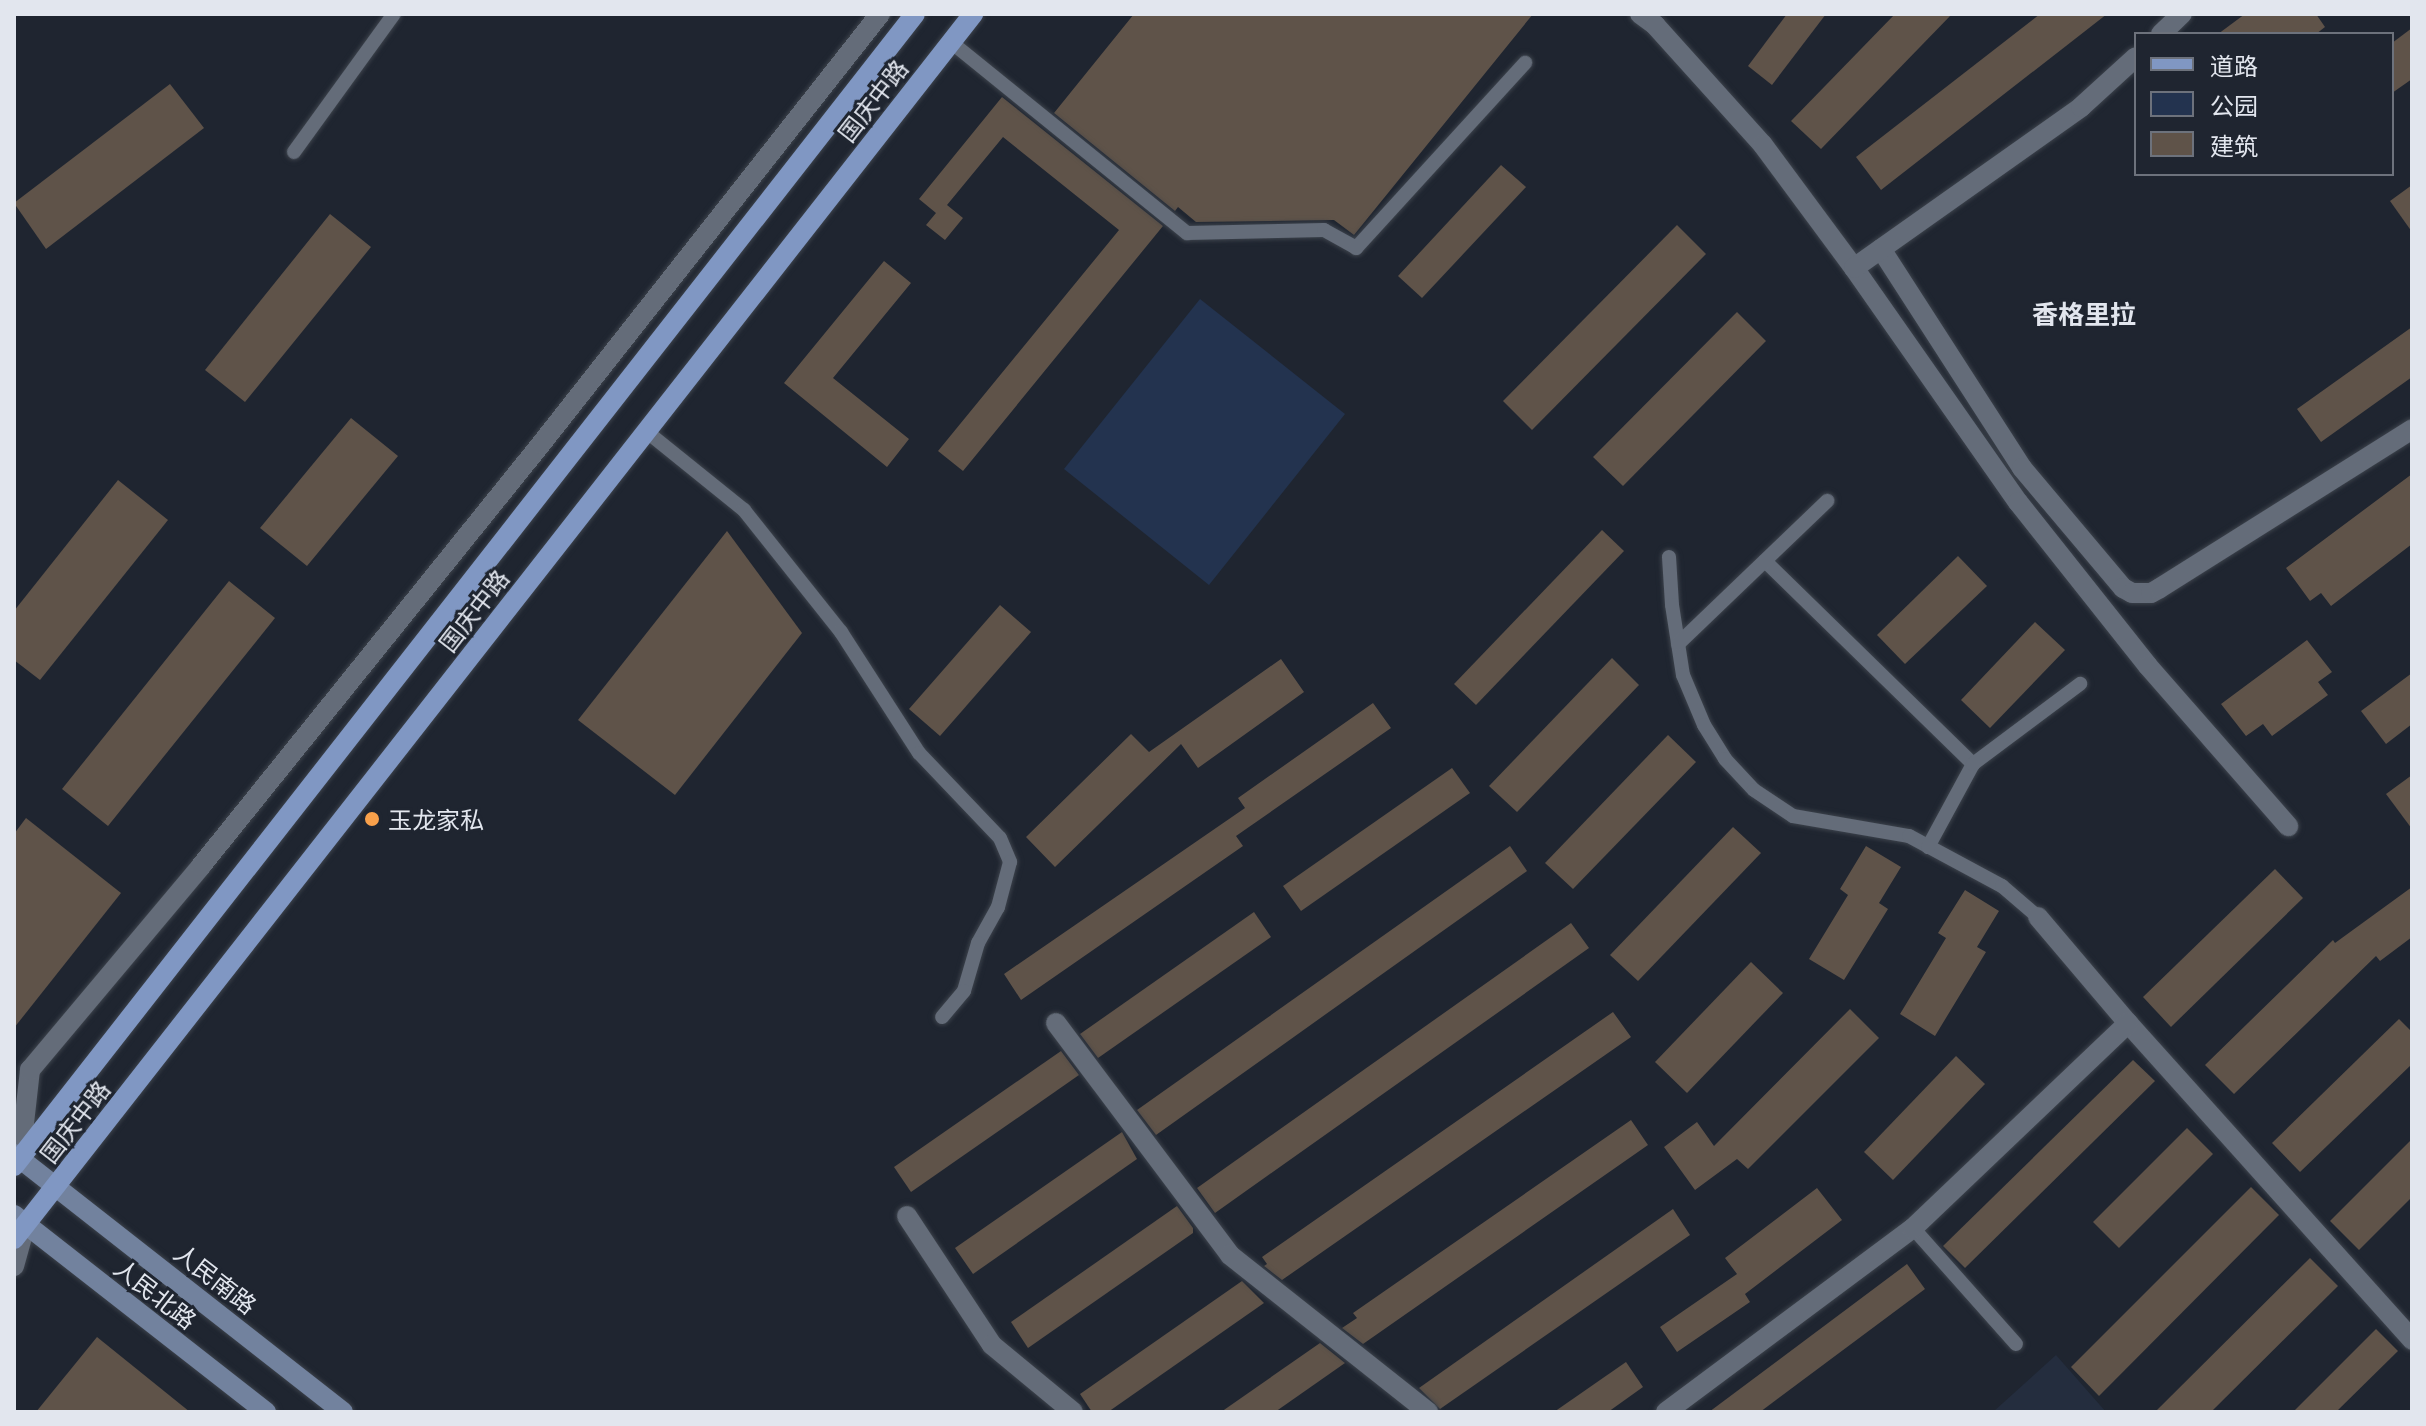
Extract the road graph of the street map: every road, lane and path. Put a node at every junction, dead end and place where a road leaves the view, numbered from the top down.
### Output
1 (394, 14) edge
2 (880, 14) edge
3 (915, 14) edge
4 (973, 14) edge
5 (1640, 14) edge
6 (2182, 14) edge
7 (2163, 32) edge
8 (951, 42) junction
9 (2134, 59) edge
10 (1525, 63) dead end
11 (294, 152) dead end
12 (1881, 249) junction
13 (1854, 268) junction
14 (2412, 429) edge
15 (646, 431) junction
16 (1827, 501) dead end
17 (1669, 557) dead end
18 (1765, 561) junction
19 (1678, 644) junction
20 (2080, 684) dead end
21 (1973, 764) junction
22 (2288, 826) dead end
23 (1928, 847) junction
24 (2038, 917) joint
25 (942, 1017) dead end
26 (1056, 1023) dead end
27 (2128, 1023) junction
28 (16, 1159) edge
29 (56, 1186) junction
30 (907, 1216) dead end
31 (18, 1226) edge
32 (1913, 1228) junction
33 (14, 1266) edge
34 (2412, 1340) edge
35 (2016, 1344) dead end
36 (266, 1412) edge
37 (343, 1412) edge
38 (1073, 1412) edge
39 (1428, 1412) edge
40 (1666, 1412) edge

1 - 11 lane
2 - 28 street
3 - 28 main road, 国庆中路
4 - 8 main road, 国庆中路
5 - 13 street
6 - 7 street
8 - 10 lane
8 - 15 main road, 国庆中路
9 - 12 street
12 - 13 street
12 - 14 street
13 - 22 street
15 - 25 lane
15 - 29 main road, 国庆中路
16 - 18 lane
17 - 19 lane
18 - 19 lane
18 - 21 lane
19 - 23 lane
20 - 21 lane
21 - 23 lane
23 - 24 lane
24 - 27 street
26 - 39 street
27 - 32 street
27 - 34 street
28 - 29 main road
29 - 31 main road, 国庆中路
29 - 37 main road, 人民南路
30 - 38 street
31 - 33 street
31 - 36 main road, 人民北路
32 - 35 lane
32 - 40 street

